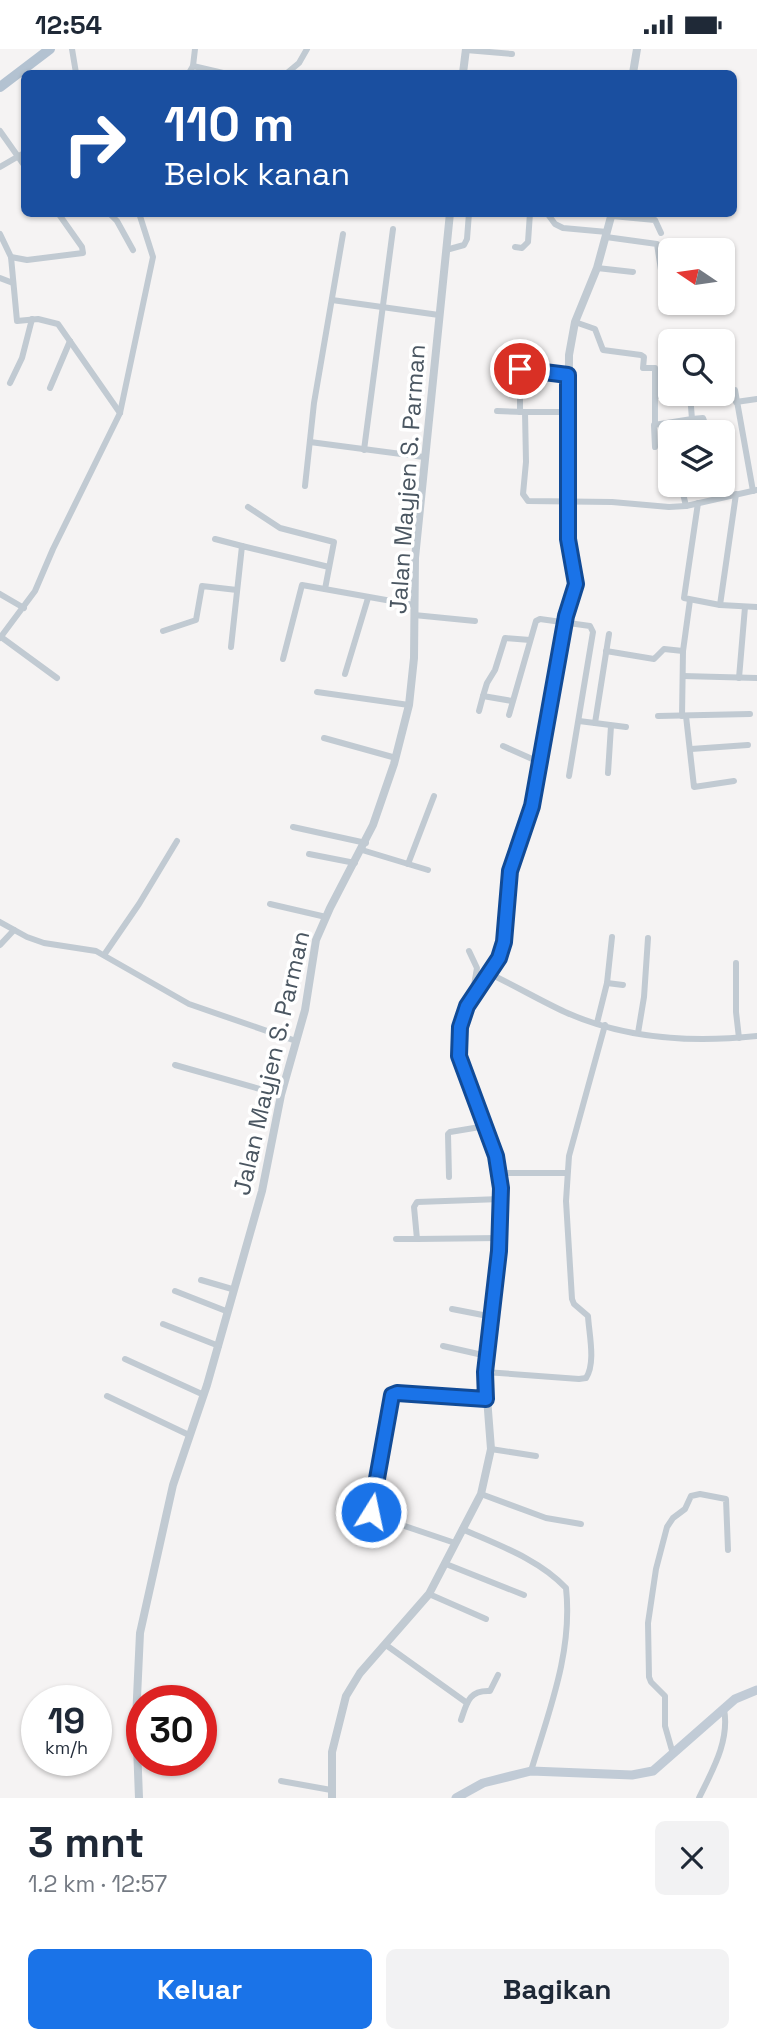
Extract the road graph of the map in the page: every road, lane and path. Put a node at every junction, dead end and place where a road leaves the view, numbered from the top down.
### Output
1 (50, 49) edge
2 (72, 49) edge
3 (195, 49) edge
4 (307, 49) edge
5 (466, 49) edge
6 (637, 49) edge
7 (512, 54) dead end
8 (193, 66) junction
9 (22, 70) edge
10 (76, 70) edge
11 (191, 70) edge
12 (210, 70) edge
13 (291, 70) edge
14 (463, 70) edge
15 (634, 70) edge
16 (21, 71) edge
17 (0, 87) edge
18 (0, 131) edge
19 (21, 154) edge
20 (21, 156) edge
21 (0, 167) edge
22 (61, 217) edge
23 (112, 217) edge
24 (140, 217) edge
25 (450, 217) edge
26 (470, 217) edge
27 (530, 217) edge
28 (551, 217) edge
29 (611, 217) edge
30 (629, 217) edge
31 (393, 229) dead end
32 (660, 233) dead end
33 (0, 234) edge
34 (343, 234) dead end
35 (607, 234) junction
36 (515, 247) dead end
37 (133, 250) dead end
38 (446, 250) junction
39 (658, 250) edge
40 (11, 257) junction
41 (597, 268) junction
42 (633, 272) dead end
43 (0, 278) edge
44 (13, 283) junction
45 (332, 300) junction
46 (383, 307) junction
47 (439, 315) junction
48 (32, 319) junction
49 (575, 322) junction
50 (70, 341) junction
51 (520, 369) dead end
52 (568, 375) junction
53 (10, 383) dead end
54 (50, 388) dead end
55 (520, 390) dead end
56 (654, 396) junction
57 (658, 396) edge
58 (735, 398) edge
59 (757, 399) edge
60 (736, 402) junction
61 (691, 406) edge
62 (497, 411) dead end
63 (522, 412) junction
64 (567, 412) junction
65 (120, 413) junction
66 (692, 419) junction
67 (704, 420) edge
68 (655, 424) junction
69 (310, 442) junction
70 (655, 447) dead end
71 (364, 450) junction
72 (424, 457) junction
73 (305, 486) dead end
74 (755, 490) edge
75 (736, 493) joint
76 (684, 497) edge
77 (722, 497) edge
78 (569, 502) junction
79 (698, 503) junction
80 (686, 506) junction
81 (248, 507) dead end
82 (215, 539) dead end
83 (242, 546) junction
84 (329, 567) junction
85 (324, 589) junction
86 (237, 590) junction
87 (0, 594) edge
88 (368, 598) junction
89 (690, 600) junction
90 (414, 605) junction
91 (720, 605) junction
92 (745, 607) junction
93 (757, 607) edge
94 (24, 608) junction
95 (414, 615) junction
96 (475, 621) dead end
97 (566, 623) junction
98 (163, 631) dead end
99 (609, 634) dead end
100 (0, 637) edge
101 (530, 640) junction
102 (231, 647) dead end
103 (606, 651) junction
104 (683, 651) junction
105 (283, 659) dead end
106 (345, 674) dead end
107 (683, 676) junction
108 (57, 678) dead end
109 (739, 678) junction
110 (757, 678) edge
111 (317, 692) dead end
112 (483, 696) junction
113 (512, 701) junction
114 (409, 705) junction
115 (479, 711) dead end
116 (750, 714) dead end
117 (509, 715) dead end
118 (657, 716) dead end
119 (684, 716) junction
120 (579, 721) junction
121 (594, 723) junction
122 (611, 726) junction
123 (626, 727) dead end
124 (324, 738) dead end
125 (748, 745) dead end
126 (503, 746) dead end
127 (691, 749) junction
128 (396, 758) junction
129 (539, 762) junction
130 (608, 773) dead end
131 (569, 776) dead end
132 (734, 781) dead end
133 (434, 796) dead end
134 (293, 827) dead end
135 (177, 841) dead end
136 (364, 846) junction
137 (309, 854) dead end
138 (355, 863) junction
139 (408, 864) junction
140 (428, 870) dead end
141 (270, 904) dead end
142 (326, 917) junction
143 (0, 922) edge
144 (14, 930) junction
145 (612, 937) dead end
146 (649, 938) dead end
147 (0, 945) edge
148 (469, 951) dead end
149 (104, 955) junction
150 (736, 963) dead end
151 (488, 973) junction
152 (607, 983) junction
153 (622, 985) dead end
154 (471, 999) junction
155 (597, 1023) junction
156 (605, 1025) junction
157 (638, 1033) junction
158 (757, 1036) edge
159 (739, 1038) junction
160 (296, 1041) junction
161 (175, 1065) dead end
162 (281, 1094) junction
163 (486, 1126) junction
164 (499, 1173) junction
165 (567, 1174) junction
166 (449, 1177) dead end
167 (501, 1199) junction
168 (499, 1238) junction
169 (396, 1239) dead end
170 (417, 1239) junction
171 (201, 1280) dead end
172 (232, 1289) junction
173 (175, 1290) dead end
174 (452, 1309) dead end
175 (226, 1311) junction
176 (493, 1317) junction
177 (163, 1324) dead end
178 (219, 1346) junction
179 (443, 1346) dead end
180 (487, 1356) junction
181 (125, 1359) dead end
182 (485, 1372) junction
183 (204, 1395) junction
184 (107, 1396) dead end
185 (486, 1399) junction
186 (188, 1435) junction
187 (491, 1449) junction
188 (536, 1456) dead end
189 (481, 1495) junction
190 (581, 1524) dead end
191 (462, 1529) junction
192 (455, 1543) junction
193 (728, 1550) dead end
194 (446, 1563) junction
195 (429, 1594) junction
196 (524, 1595) dead end
197 (486, 1619) dead end
198 (386, 1646) junction
199 (498, 1675) dead end
200 (757, 1689) edge
201 (467, 1703) junction
202 (724, 1709) junction
203 (461, 1720) dead end
204 (673, 1754) junction
205 (531, 1771) junction
206 (281, 1781) dead end
207 (332, 1794) edge
208 (139, 1798) edge
209 (456, 1798) edge
210 (699, 1798) edge

1 - 9 main road
2 - 10 street
3 - 8 street
4 - 13 street
5 - 7 street
5 - 14 street
6 - 15 street
8 - 11 street
8 - 12 street
16 - 17 main road
18 - 19 street
20 - 21 street
22 - 40 street
23 - 37 street
24 - 65 street
25 - 38 street, Jalan Mayjen S. Parman
26 - 38 street
27 - 36 street
28 - 35 street
29 - 35 street
30 - 32 street
31 - 46 street
33 - 40 street
34 - 45 street
35 - 39 street
35 - 41 street
38 - 47 street, Jalan Mayjen S. Parman
40 - 44 street
41 - 42 street
41 - 49 street
43 - 44 street
44 - 48 street
45 - 46 street
45 - 69 street
46 - 47 street
46 - 71 street
47 - 72 street, Jalan Mayjen S. Parman
48 - 50 street
48 - 53 street
49 - 52 street
49 - 56 street
50 - 54 street
50 - 65 street
51 - 52 street
52 - 64 street
55 - 63 street
56 - 57 street
56 - 68 street
58 - 60 street
59 - 60 street
60 - 74 street
61 - 66 street
62 - 63 street
63 - 64 street
63 - 78 street
64 - 78 street
65 - 94 street
66 - 67 street
66 - 68 street
68 - 70 street
69 - 71 street
69 - 73 street
71 - 72 street
72 - 90 street, Jalan Mayjen S. Parman
74 - 75 street
75 - 91 street
76 - 80 street
77 - 79 street
78 - 80 street
78 - 97 street
79 - 80 street
79 - 89 street
81 - 84 street
82 - 83 street
83 - 84 street
83 - 86 street
84 - 85 street
85 - 88 street
85 - 105 street
86 - 98 street
86 - 102 street
87 - 94 street
88 - 90 street
88 - 106 street
89 - 91 street
89 - 104 street
90 - 95 street, Jalan Mayjen S. Parman
91 - 92 street
92 - 93 street
92 - 109 street
94 - 100 street
95 - 96 street
95 - 114 street, Jalan Mayjen S. Parman
97 - 101 street
97 - 120 street
97 - 129 street
99 - 103 street
100 - 108 street
101 - 112 street
101 - 113 street
103 - 104 street
103 - 121 street
104 - 107 street
107 - 109 street
107 - 119 street
109 - 110 street
111 - 114 street
112 - 113 street
112 - 115 street
113 - 117 street
114 - 128 street, Jalan Mayjen S. Parman
116 - 119 street
118 - 119 street
119 - 127 street
120 - 121 street
120 - 131 street
121 - 122 street
122 - 123 street
122 - 130 street
124 - 128 street
125 - 127 street
126 - 129 street
127 - 132 street
128 - 136 street, Jalan Mayjen S. Parman
129 - 151 street
133 - 139 street
134 - 136 street
135 - 149 street
136 - 138 street, Jalan Mayjen S. Parman
136 - 139 street
137 - 138 street
138 - 142 street, Jalan Mayjen S. Parman
139 - 140 street
141 - 142 street
142 - 160 street, Jalan Mayjen S. Parman
143 - 144 street
144 - 147 street
144 - 149 street
145 - 152 street
146 - 157 street
148 - 154 street
149 - 160 street
150 - 159 street
151 - 154 street
151 - 155 street
152 - 153 street
152 - 155 street
154 - 163 street
155 - 156 street
156 - 157 street
156 - 165 street
157 - 159 street
158 - 159 street
160 - 162 street, Jalan Mayjen S. Parman
161 - 162 street
162 - 172 street, Jalan Mayjen S. Parman
163 - 164 street
163 - 166 street
164 - 165 street
164 - 167 street
165 - 182 street
167 - 168 street
167 - 170 street
168 - 170 street
168 - 176 street
169 - 170 street
171 - 172 street
172 - 175 street, Jalan Mayjen S. Parman
173 - 175 street
174 - 176 street
175 - 178 street, Jalan Mayjen S. Parman
176 - 180 street
177 - 178 street
178 - 183 street, Jalan Mayjen S. Parman
179 - 180 street
180 - 182 street
181 - 183 street
182 - 185 street
183 - 186 street, Jalan Mayjen S. Parman
184 - 186 street
185 - 187 street
185 - 192 street
186 - 208 street, Jalan Mayjen S. Parman
187 - 188 street
187 - 189 street
189 - 190 street
189 - 191 street
191 - 192 street
191 - 205 street
192 - 194 street
193 - 204 street
194 - 195 street
194 - 196 street
195 - 197 street
195 - 198 street
198 - 201 street
198 - 207 street
199 - 201 street
200 - 202 main road
201 - 203 street
202 - 204 main road
202 - 210 street
204 - 205 main road
205 - 209 main road
206 - 207 street

